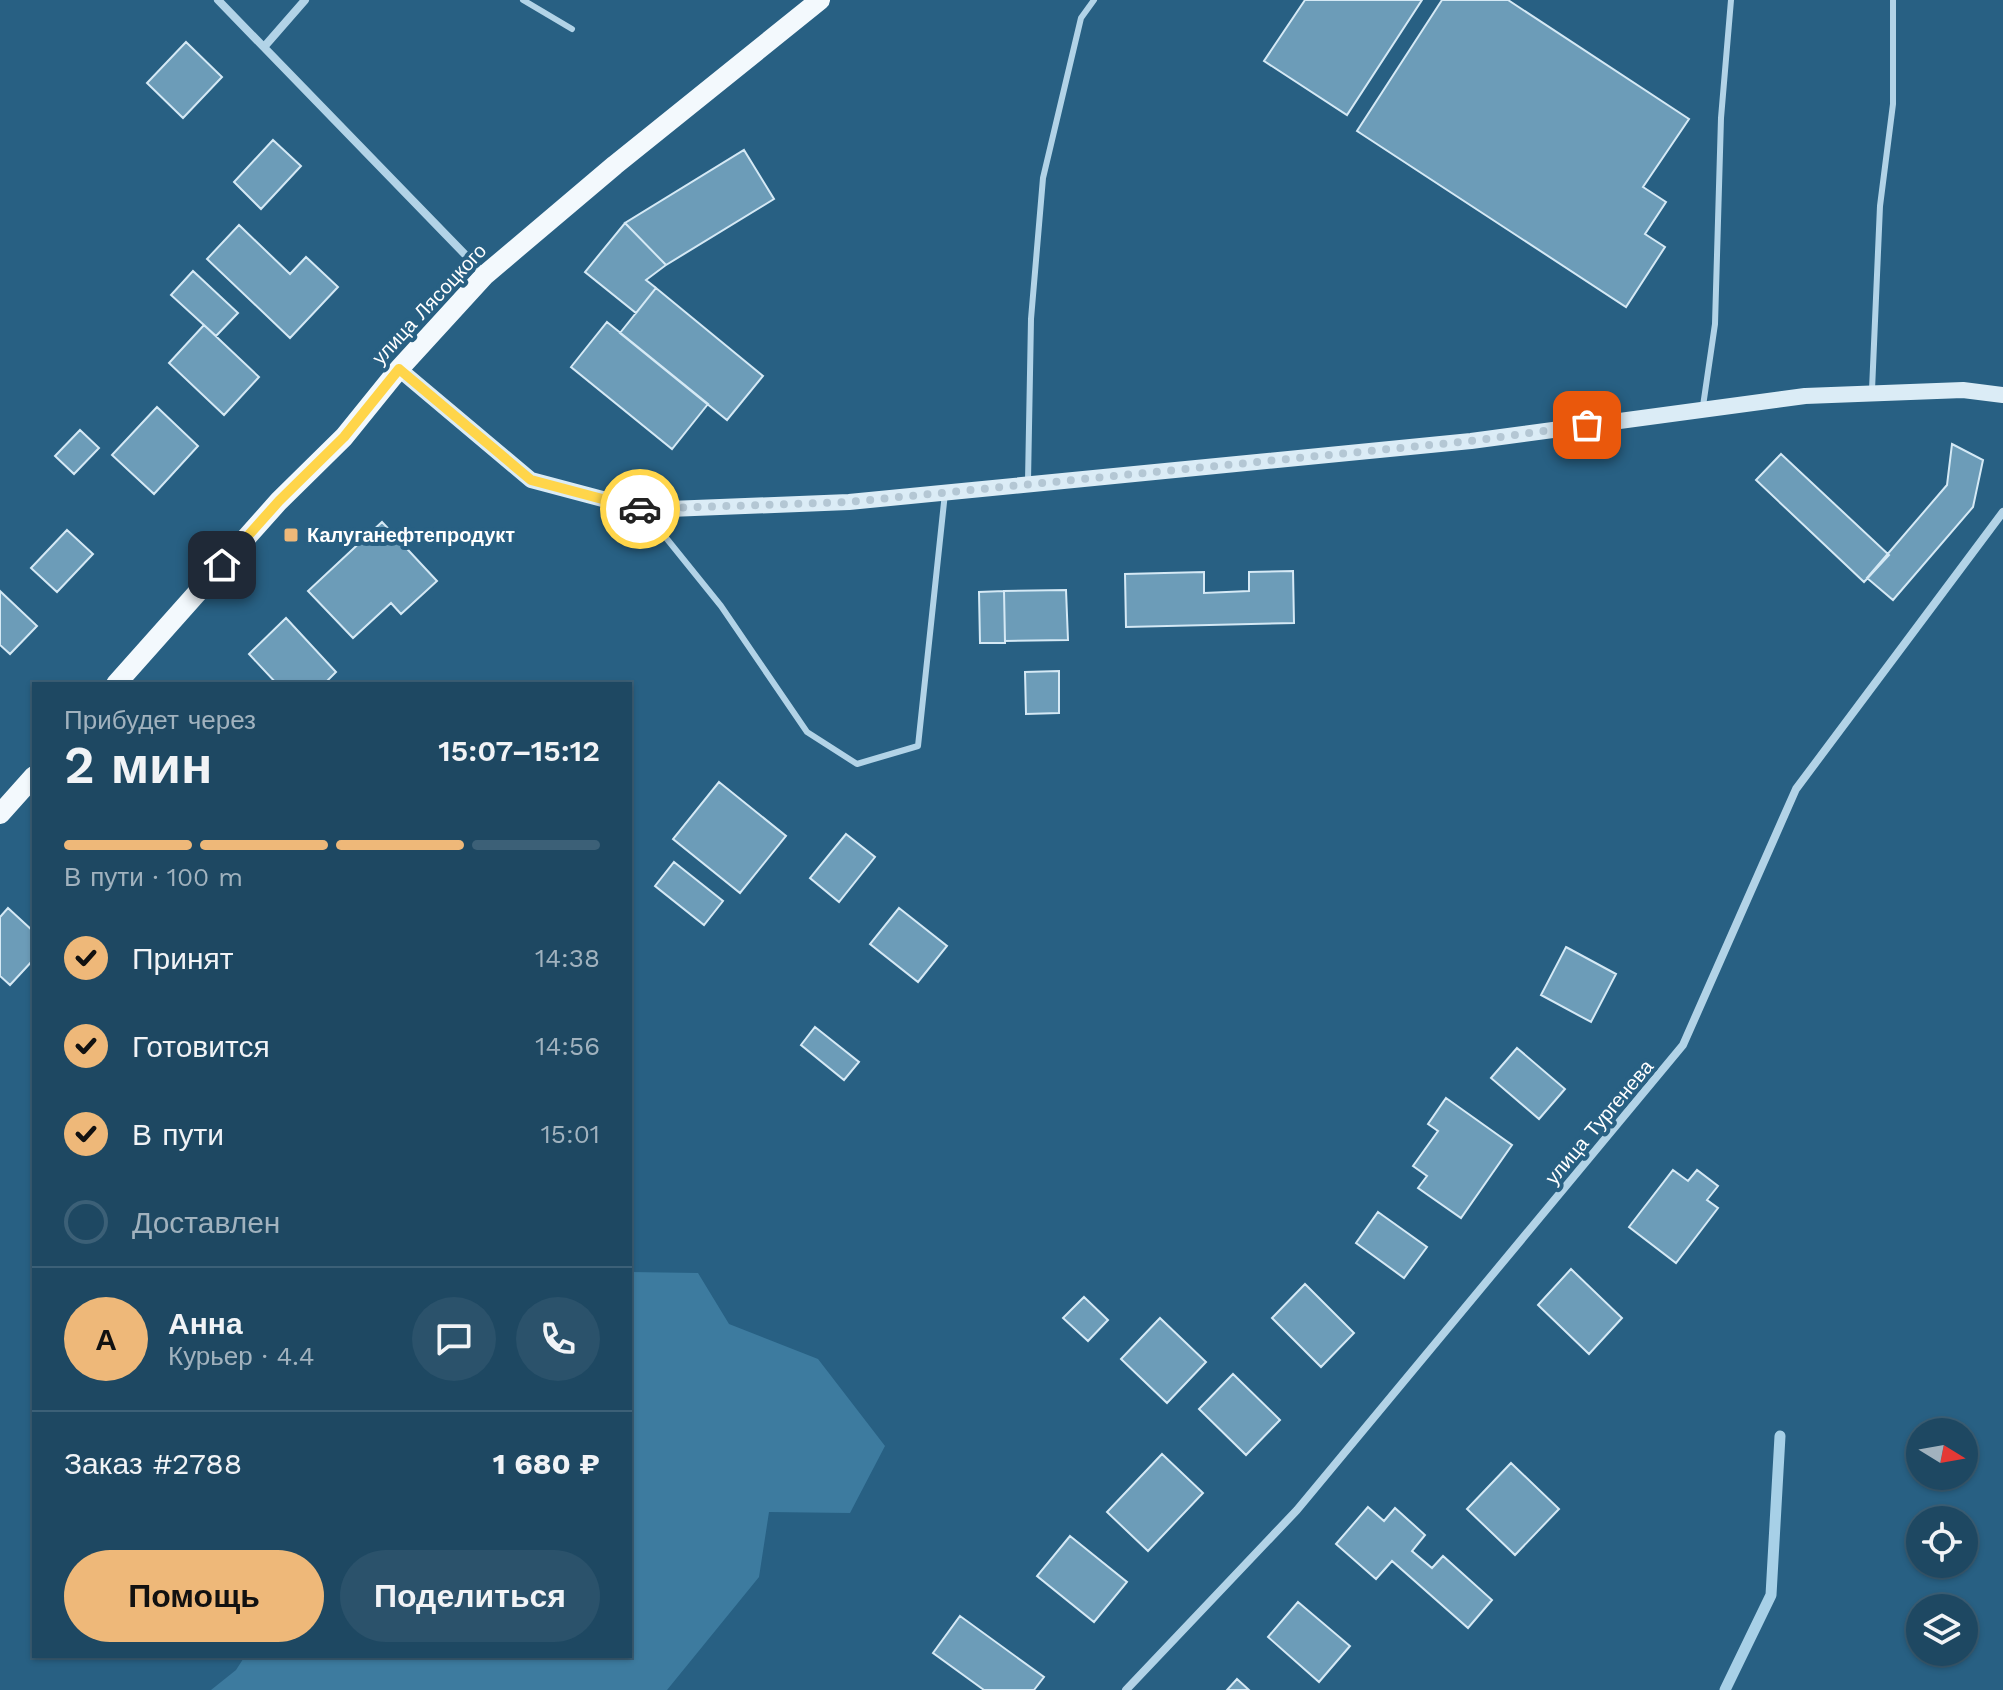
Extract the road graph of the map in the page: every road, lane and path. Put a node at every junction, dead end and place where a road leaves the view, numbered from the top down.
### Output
1 (218, 0) edge
2 (305, 0) edge
3 (523, 0) edge
4 (820, 0) edge
5 (1094, 0) edge
6 (1731, 0) edge
7 (1893, 0) edge
8 (572, 29) dead end
9 (264, 47) junction
10 (485, 275) junction
11 (399, 369) junction
12 (1872, 394) junction
13 (2003, 395) edge
14 (1703, 410) junction
15 (1028, 485) junction
16 (945, 493) junction
17 (644, 510) junction
18 (2003, 512) edge
19 (118, 682) edge
20 (32, 778) edge
21 (0, 814) edge
22 (1126, 1690) edge

1 - 9 street
2 - 9 street
3 - 8 lane
4 - 10 main road, улица Лясоцкого
5 - 15 lane
6 - 14 lane
7 - 12 lane
9 - 10 street
10 - 11 main road, улица Лясоцкого
11 - 17 street
11 - 19 main road, улица Лясоцкого
12 - 13 street
12 - 14 street
14 - 15 street
15 - 16 street
16 - 17 street
16 - 17 lane
18 - 22 street, улица Тургенева
20 - 21 main road

